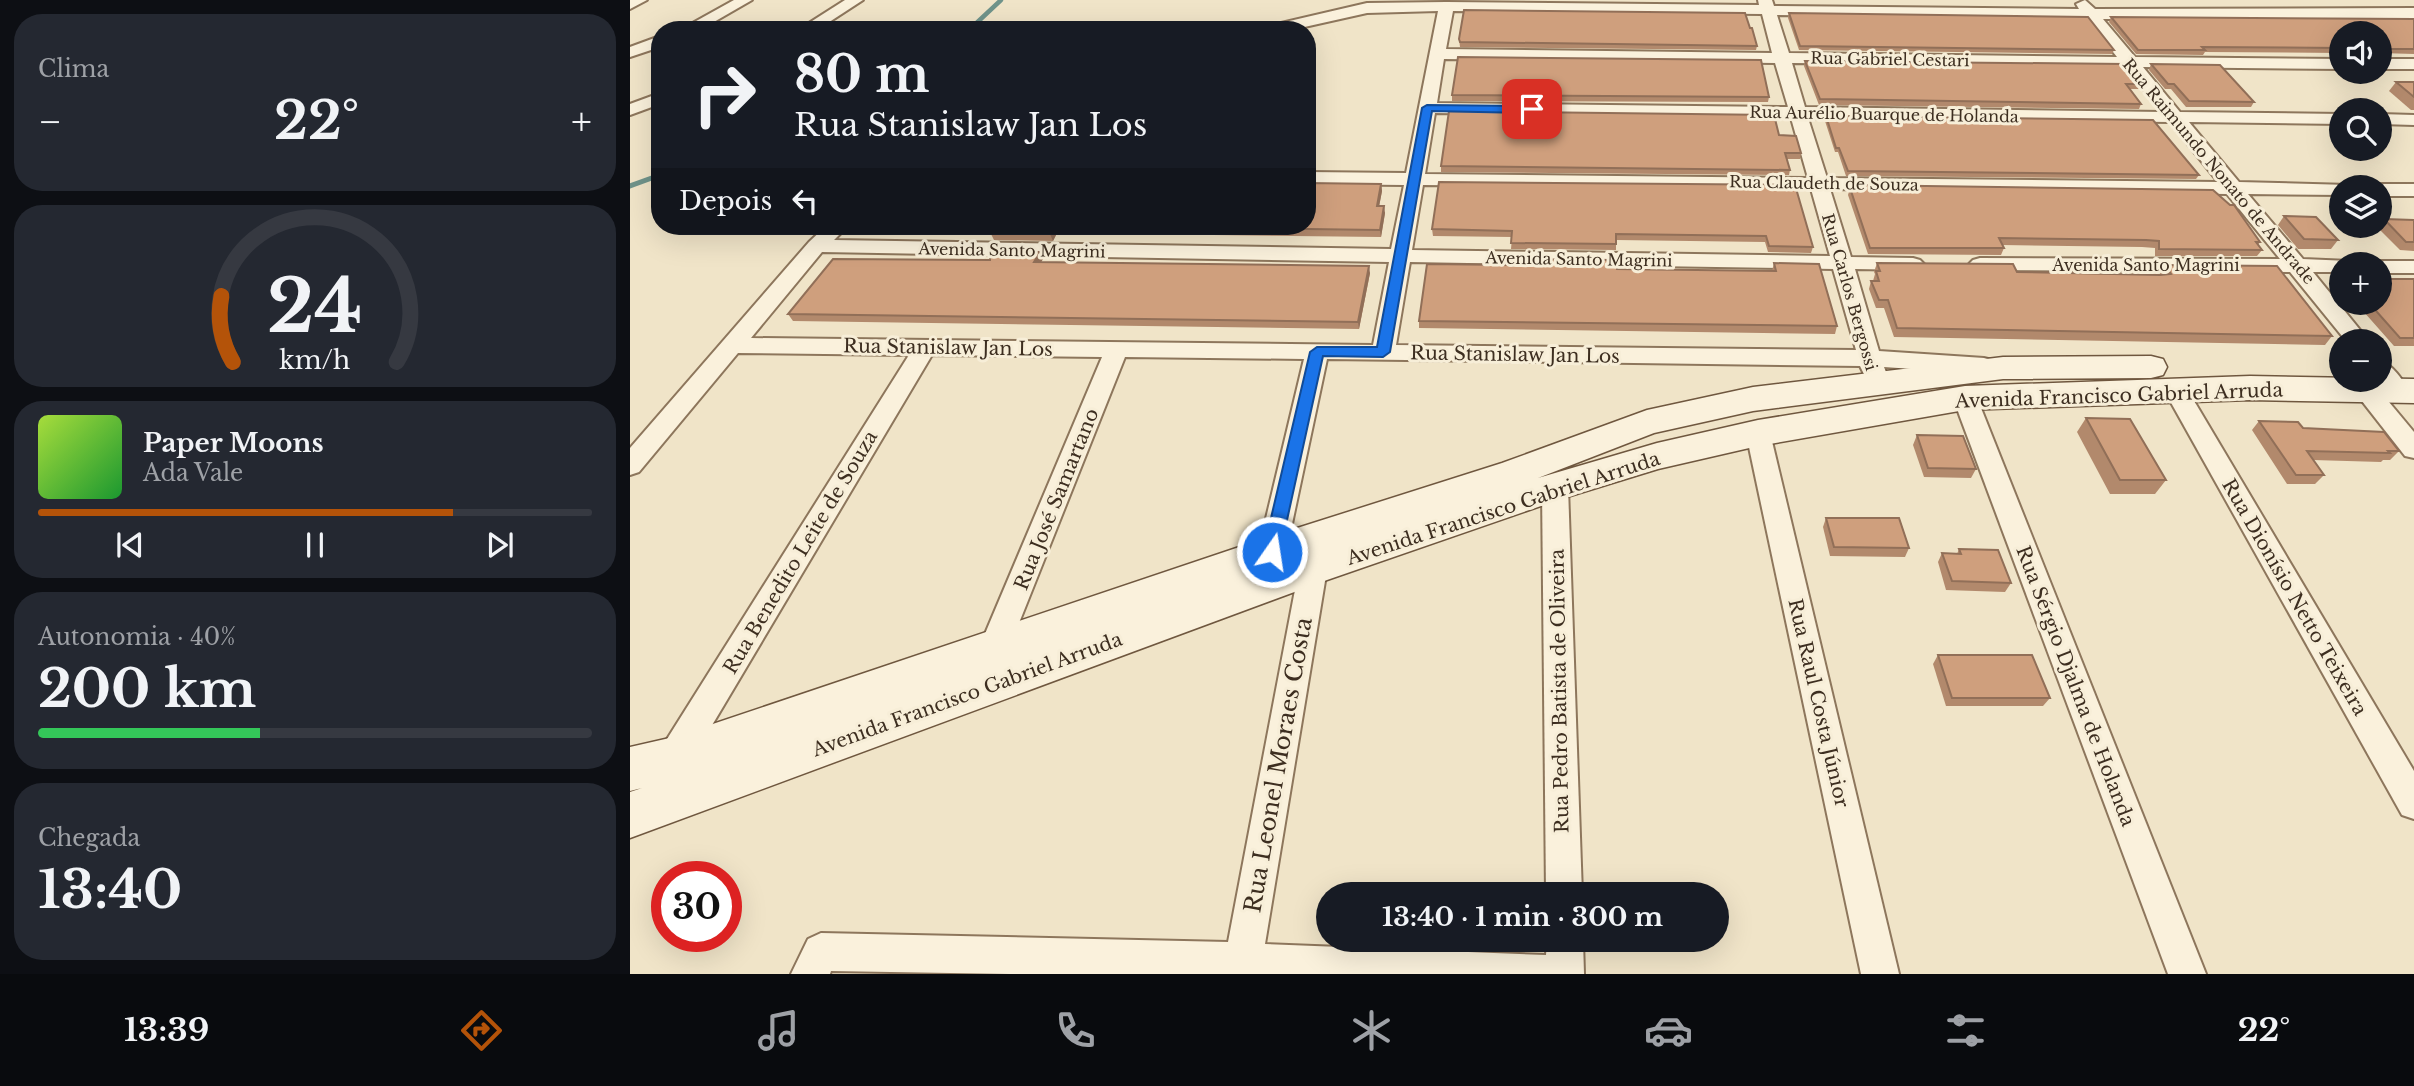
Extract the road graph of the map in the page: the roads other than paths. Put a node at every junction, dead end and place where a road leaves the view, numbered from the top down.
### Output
1 (640, 0) edge
2 (745, 0) edge
3 (856, 0) edge
4 (2398, 0) edge
5 (630, 5) edge
6 (1766, 5) edge
7 (1446, 6) junction
8 (2086, 7) edge
9 (2414, 13) edge
10 (705, 21) edge
11 (821, 21) edge
12 (1309, 21) edge
13 (651, 34) edge
14 (630, 35) edge
15 (651, 44) edge
16 (630, 52) edge
17 (1438, 54) junction
18 (1781, 58) junction
19 (2129, 63) junction
20 (2329, 64) edge
21 (2392, 64) edge
22 (2414, 64) edge
23 (651, 102) edge
24 (1427, 108) junction
25 (630, 110) edge
26 (1796, 113) junction
27 (2174, 117) junction
28 (2329, 119) edge
29 (2392, 119) edge
30 (2414, 120) edge
31 (1316, 178) edge
32 (1415, 179) junction
33 (1818, 183) junction
34 (2233, 188) junction
35 (2329, 189) edge
36 (2392, 190) edge
37 (2414, 190) edge
38 (828, 235) edge
39 (816, 246) junction
40 (1401, 256) junction
41 (1843, 263) junction
42 (2299, 265) junction
43 (2329, 266) edge
44 (2392, 267) edge
45 (2414, 267) edge
46 (2349, 329) edge
47 (732, 345) junction
48 (925, 347) junction
49 (1117, 349) junction
50 (1317, 352) junction
51 (1383, 352) junction
52 (1874, 371) junction
53 (2329, 374) edge
54 (2329, 382) edge
55 (2176, 390) junction
56 (2390, 392) edge
57 (1965, 398) junction
58 (1758, 433) junction
59 (2414, 449) edge
60 (630, 465) edge
61 (1555, 487) junction
62 (1272, 552) junction
63 (1313, 569) junction
64 (994, 648) junction
65 (674, 758) junction
66 (630, 769) edge
67 (2414, 803) edge
68 (630, 816) edge
69 (1564, 882) edge
70 (1564, 952) edge
71 (1243, 962) junction
72 (815, 963) edge
73 (1153, 966) edge
74 (1552, 974) edge
75 (1565, 974) edge
76 (1880, 974) edge
77 (2187, 974) edge

1 - 5 street
2 - 10 street
3 - 11 street
4 - 9 street
6 - 7 street
6 - 8 street
6 - 18 street, Rua Carlos Bergossi
7 - 12 street
7 - 17 street
8 - 9 street
8 - 19 street, Rua Raimundo Nonato de Andrade
13 - 14 street
15 - 16 street
17 - 18 street, Rua Gabriel Cestari
17 - 24 street
18 - 19 street, Rua Gabriel Cestari
18 - 26 street, Rua Carlos Bergossi
19 - 20 street, Rua Gabriel Cestari
19 - 27 street, Rua Raimundo Nonato de Andrade
21 - 22 street
23 - 25 street
24 - 26 street, Rua Aurélio Buarque de Holanda
24 - 32 street
26 - 27 street, Rua Aurélio Buarque de Holanda
26 - 33 street, Rua Carlos Bergossi
27 - 28 street, Rua Aurélio Buarque de Holanda
27 - 34 street, Rua Raimundo Nonato de Andrade
29 - 30 street
31 - 32 street, Rua Claudeth de Souza
32 - 33 street, Rua Claudeth de Souza
32 - 40 street
33 - 34 street, Rua Claudeth de Souza
33 - 41 street, Rua Carlos Bergossi
34 - 35 street, Rua Claudeth de Souza
34 - 42 street, Rua Raimundo Nonato de Andrade
36 - 37 street
38 - 39 street
39 - 40 street, Avenida Santo Magrini
39 - 47 street
40 - 41 street, Avenida Santo Magrini
40 - 51 street
41 - 42 street, Avenida Santo Magrini
41 - 52 street, Rua Carlos Bergossi
42 - 43 street, Avenida Santo Magrini
42 - 46 street, Rua Raimundo Nonato de Andrade
44 - 45 street
47 - 48 street, Rua Stanislaw Jan Los
47 - 60 street
48 - 49 street, Rua Stanislaw Jan Los
48 - 65 street, Rua Benedito Leite de Souza
49 - 50 street, Rua Stanislaw Jan Los
49 - 64 street, Rua José Samartano
50 - 51 street, Rua Stanislaw Jan Los
50 - 62 street
51 - 52 street, Rua Stanislaw Jan Los
52 - 53 main road, Avenida Francisco Gabriel Arruda
52 - 62 main road, Avenida Francisco Gabriel Arruda
54 - 55 main road, Avenida Francisco Gabriel Arruda
55 - 57 main road, Avenida Francisco Gabriel Arruda
55 - 67 street, Rua Dionísio Netto Teixeira
56 - 59 street
57 - 58 main road, Avenida Francisco Gabriel Arruda
57 - 77 street, Rua Sérgio Djalma de Holanda
58 - 61 main road, Avenida Francisco Gabriel Arruda
58 - 76 street, Rua Raul Costa Júnior
61 - 63 main road, Avenida Francisco Gabriel Arruda
61 - 69 street, Rua Pedro Batista de Oliveira
62 - 64 main road, Avenida Francisco Gabriel Arruda
63 - 68 main road, Avenida Francisco Gabriel Arruda
63 - 71 street, Rua Leonel Moraes Costa
64 - 65 main road, Avenida Francisco Gabriel Arruda
65 - 66 main road, Avenida Francisco Gabriel Arruda
70 - 75 street
71 - 73 street
71 - 74 street
72 - 73 street

